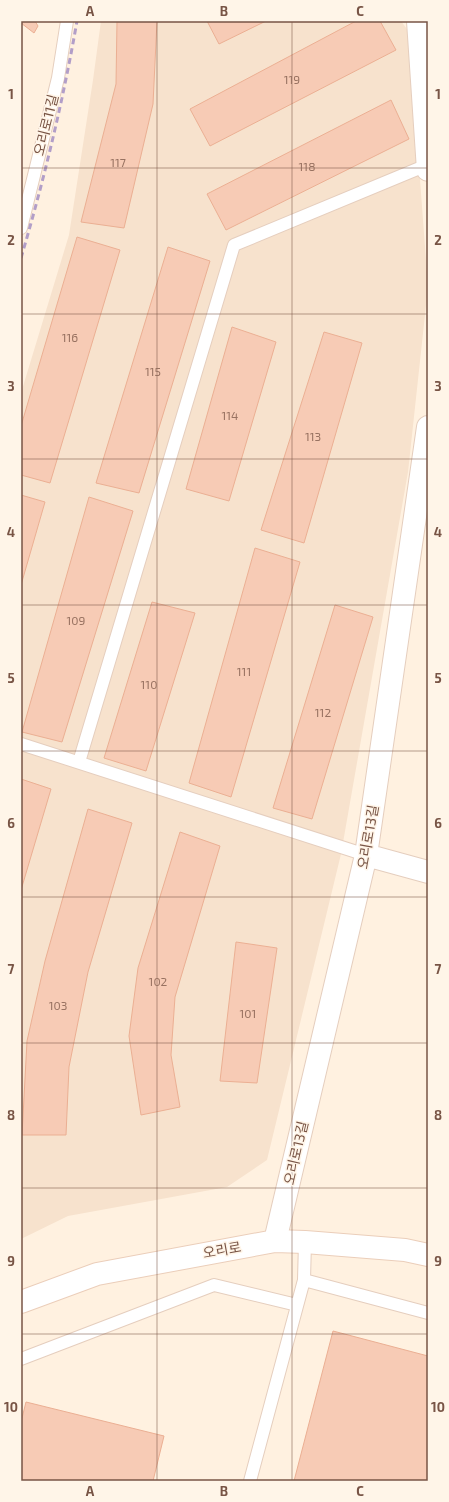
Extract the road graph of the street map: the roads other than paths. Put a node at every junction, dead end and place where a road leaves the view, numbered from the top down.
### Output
1 (67, 21) edge
2 (418, 21) edge
3 (428, 167) edge
4 (21, 228) edge
5 (428, 427) edge
6 (21, 744) edge
7 (79, 762) junction
8 (366, 855) junction
9 (428, 872) edge
10 (275, 1241) junction
11 (305, 1242) junction
12 (428, 1254) edge
13 (304, 1280) junction
14 (21, 1302) edge
15 (297, 1305) junction
16 (428, 1313) edge
17 (21, 1359) edge
18 (250, 1481) edge

1 - 4 lane, 오리로11길
2 - 3 street
3 - 7 lane
5 - 8 street, 오리로13길
6 - 7 lane
7 - 8 lane
8 - 9 street
8 - 10 street, 오리로13길
10 - 11 street, 오리로
10 - 14 street, 오리로
11 - 12 street, 오리로
11 - 13 lane
13 - 15 lane
13 - 16 lane
15 - 17 lane
15 - 18 lane

